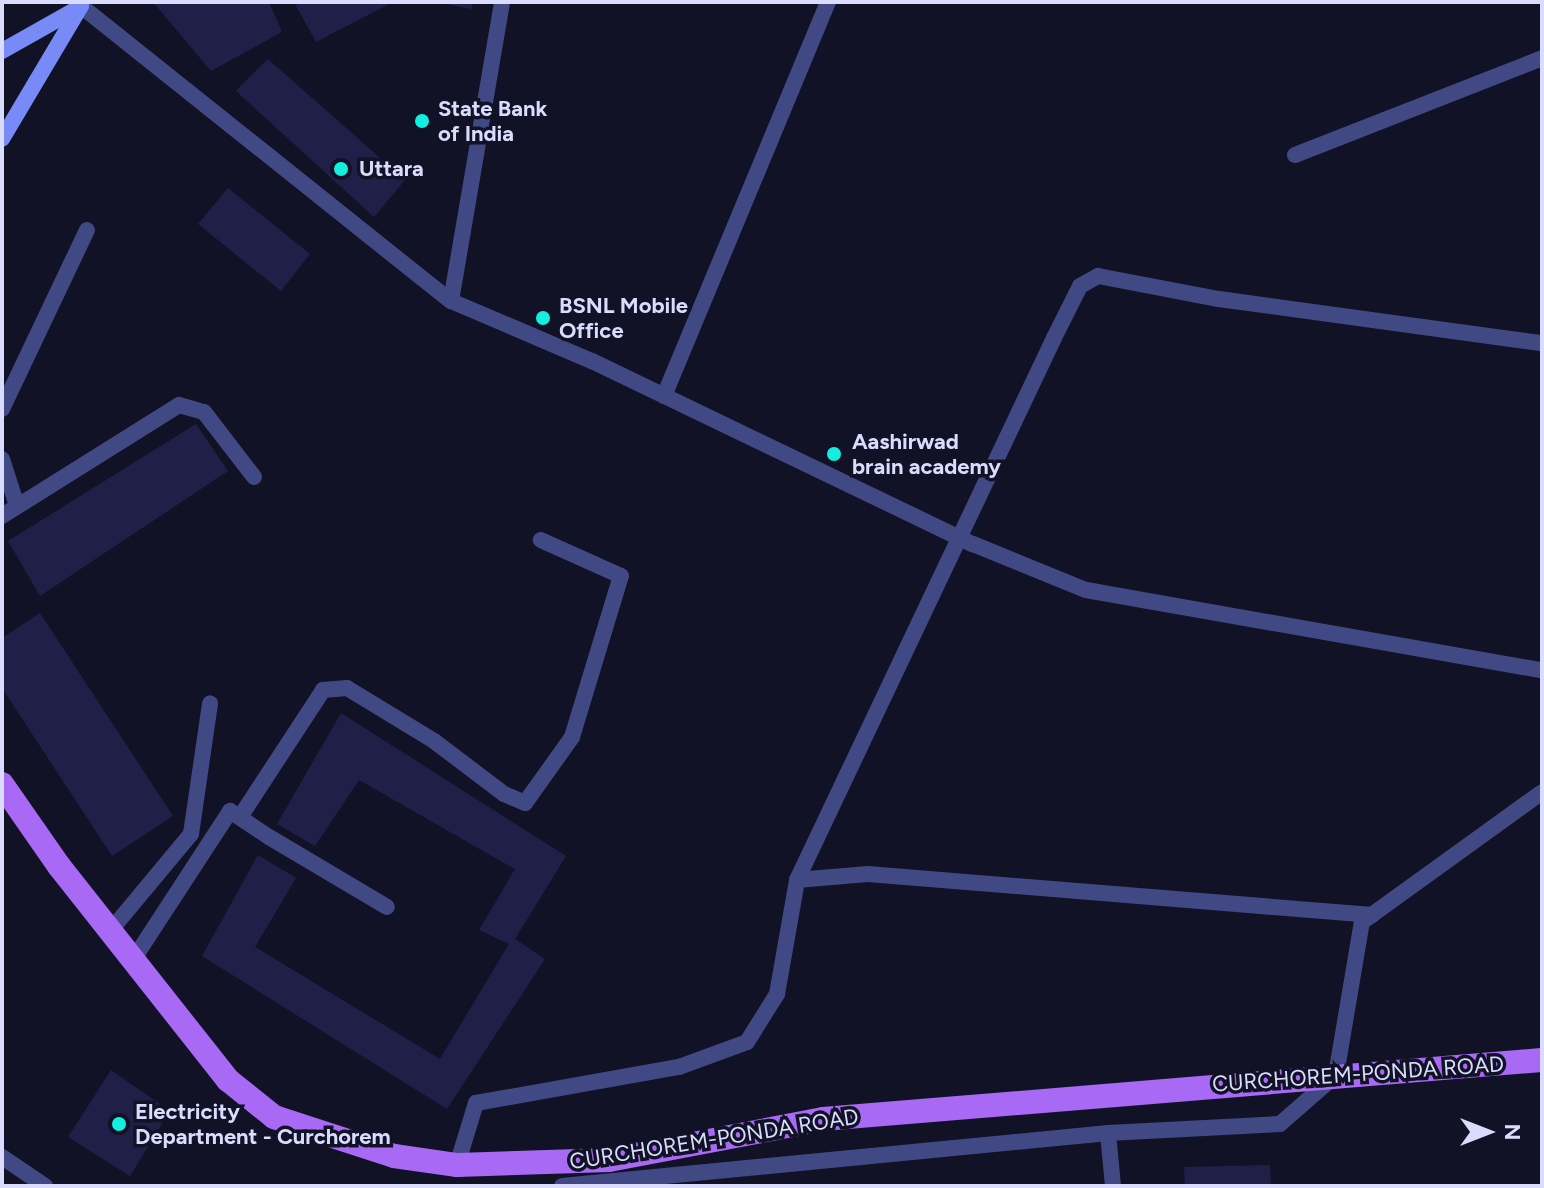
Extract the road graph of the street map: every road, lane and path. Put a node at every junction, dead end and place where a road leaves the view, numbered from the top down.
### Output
1 (502, 2) edge
2 (828, 2) edge
3 (85, 4) edge
4 (2, 51) edge
5 (1542, 58) edge
6 (2, 139) edge
7 (1295, 155) dead end
8 (87, 230) dead end
9 (451, 301) junction
10 (1542, 343) edge
11 (664, 396) junction
12 (2, 409) edge
13 (2, 459) edge
14 (254, 477) dead end
15 (17, 506) junction
16 (2, 516) edge
17 (958, 536) junction
18 (541, 540) dead end
19 (1542, 670) edge
20 (210, 703) dead end
21 (2, 784) edge
22 (1542, 792) edge
23 (240, 817) junction
24 (797, 880) junction
25 (387, 907) dead end
26 (1372, 915) junction
27 (111, 930) junction
28 (133, 960) junction
29 (1542, 1060) edge
30 (1336, 1075) junction
31 (1108, 1133) junction
32 (2, 1157) edge
33 (457, 1165) junction
34 (563, 1178) edge
35 (45, 1186) edge
36 (1113, 1186) edge

1 - 9 street
2 - 11 street
3 - 4 street
3 - 6 street
3 - 9 street
5 - 7 street
8 - 12 street
9 - 11 street
10 - 17 street
11 - 17 street
13 - 15 street
14 - 15 street
15 - 16 street
17 - 19 street
17 - 24 street
18 - 23 street
20 - 27 street
21 - 27 main road, CURCHOREM-PONDA ROAD
22 - 26 street
23 - 25 street
23 - 28 street
24 - 26 street
24 - 33 street
26 - 30 street
27 - 28 main road, CURCHOREM-PONDA ROAD
28 - 33 main road, CURCHOREM-PONDA ROAD
29 - 30 main road, CURCHOREM-PONDA ROAD
30 - 31 street
30 - 34 main road, CURCHOREM-PONDA ROAD
31 - 34 street
31 - 36 street
32 - 35 street
33 - 34 main road, CURCHOREM-PONDA ROAD

